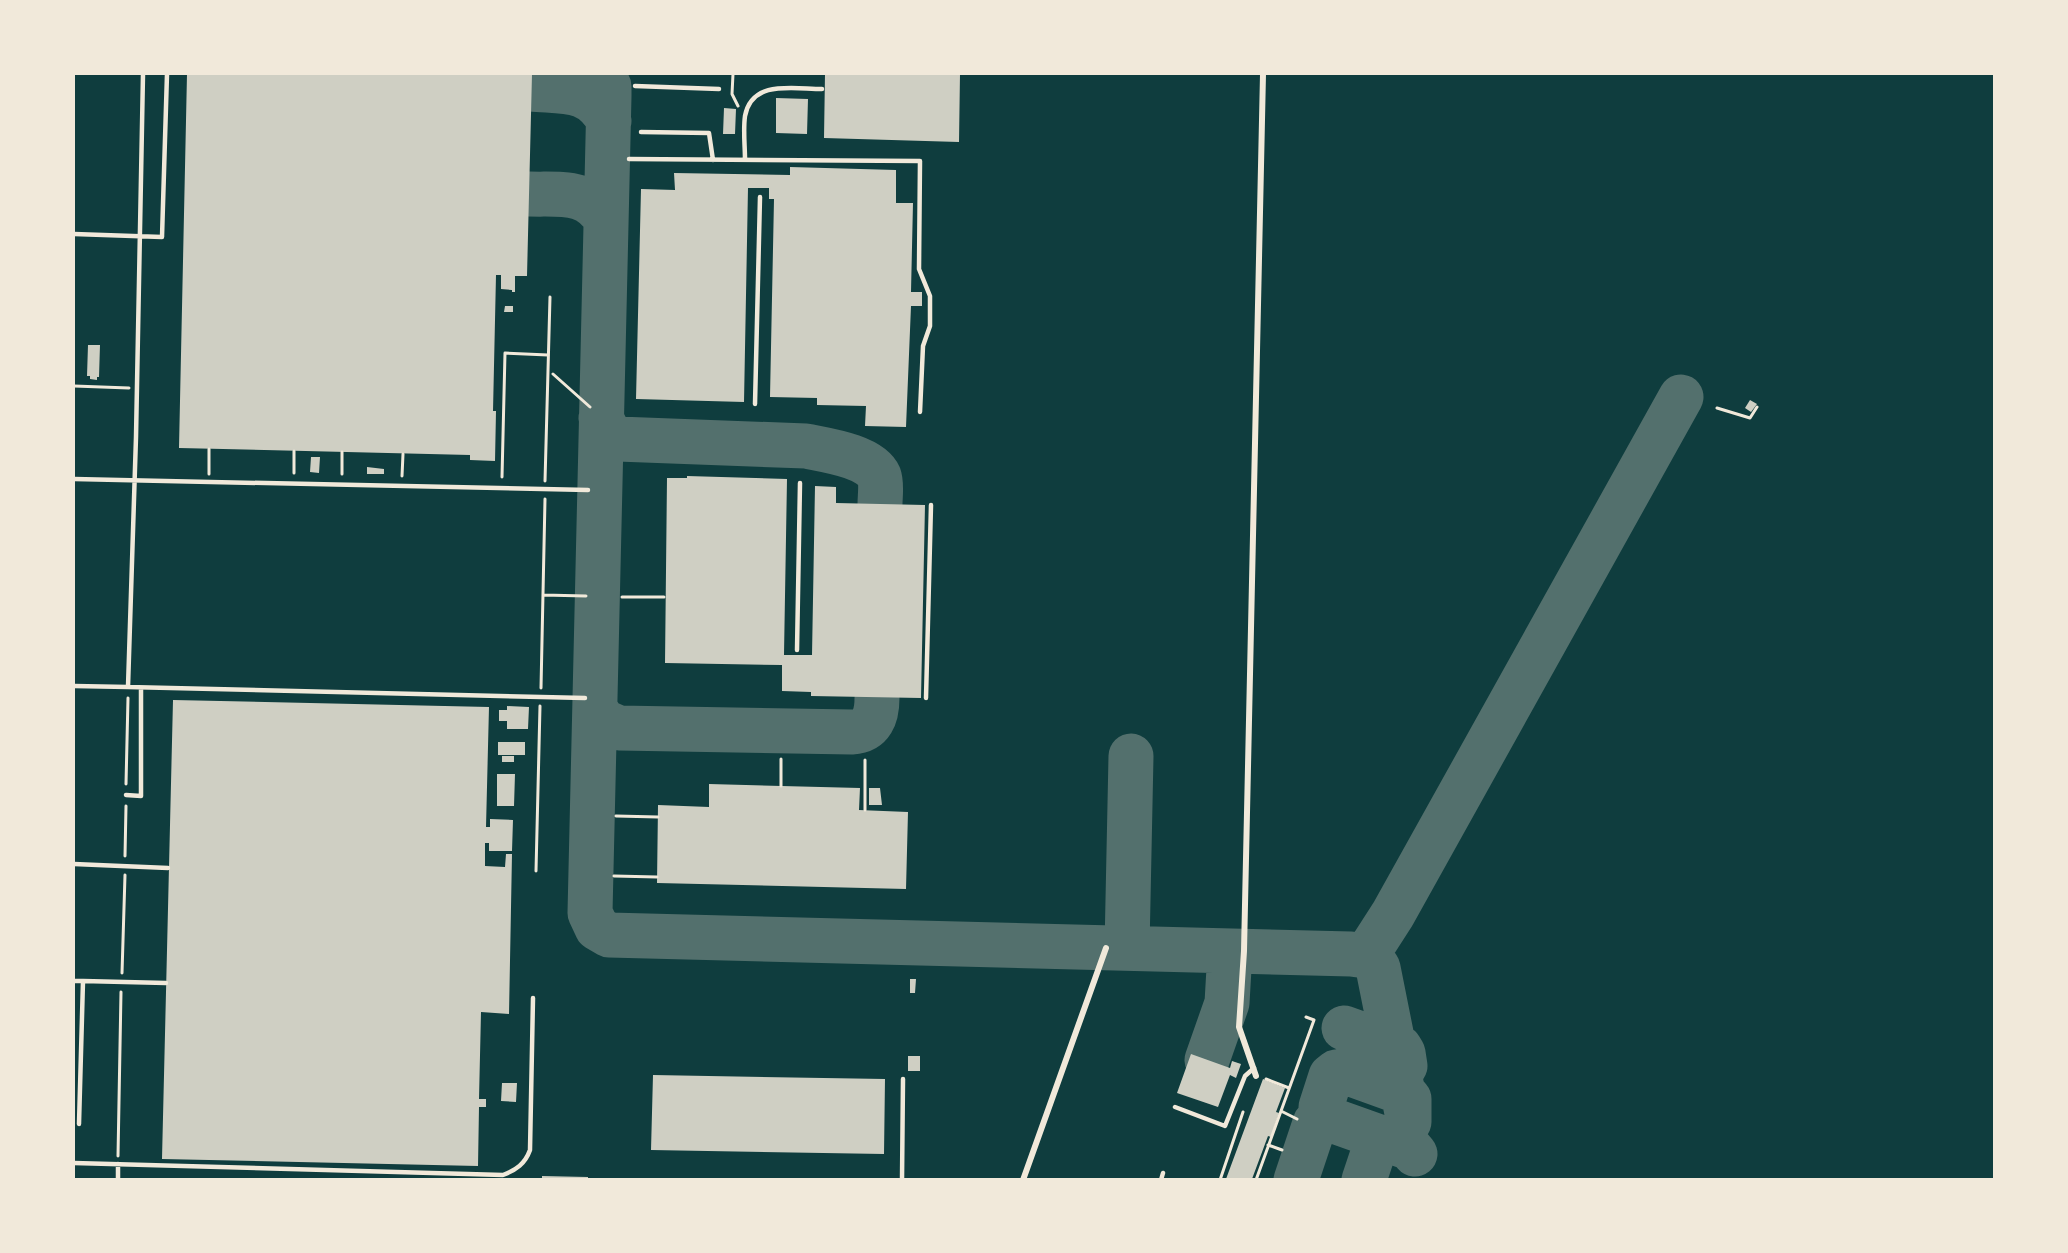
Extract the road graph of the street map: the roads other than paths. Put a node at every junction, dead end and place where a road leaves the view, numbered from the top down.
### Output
1 (143, 74) edge
2 (167, 74) edge
3 (1263, 74) edge
4 (635, 86) dead end
5 (718, 89) dead end
6 (822, 89) dead end
7 (641, 132) dead end
8 (629, 159) dead end
9 (713, 160) junction
10 (745, 160) junction
11 (760, 197) dead end
12 (74, 234) edge
13 (140, 236) junction
14 (755, 404) dead end
15 (920, 412) dead end
16 (74, 479) edge
17 (135, 480) junction
18 (800, 483) dead end
19 (588, 490) dead end
20 (931, 505) dead end
21 (797, 650) dead end
22 (74, 686) edge
23 (128, 687) junction
24 (141, 688) junction
25 (585, 698) dead end
26 (926, 698) dead end
27 (126, 795) road end
28 (74, 864) edge
29 (168, 868) dead end
30 (1106, 948) dead end
31 (74, 981) edge
32 (83, 981) junction
33 (166, 983) dead end
34 (533, 998) dead end
35 (1254, 1068) junction
36 (1256, 1076) road end
37 (903, 1079) dead end
38 (1175, 1107) dead end
39 (79, 1124) dead end
40 (74, 1163) edge
41 (118, 1164) junction
42 (344, 1171) junction
43 (118, 1179) edge
44 (344, 1179) edge
45 (902, 1179) edge
46 (1023, 1179) edge

1 - 13 lane
2 - 13 lane
3 - 35 street
4 - 5 lane
6 - 10 lane
7 - 9 lane
8 - 9 lane
9 - 10 lane
10 - 15 lane
11 - 14 lane
12 - 13 lane
13 - 17 lane
16 - 17 lane
17 - 19 lane
17 - 23 lane
18 - 21 lane
20 - 26 lane
22 - 23 lane
23 - 24 lane
24 - 25 lane
24 - 27 lane
28 - 29 lane
30 - 46 street
31 - 32 lane
32 - 33 lane
32 - 39 lane
34 - 42 lane
35 - 36 street
35 - 38 lane
37 - 45 lane
40 - 41 lane
41 - 42 lane
41 - 43 lane
42 - 44 lane

